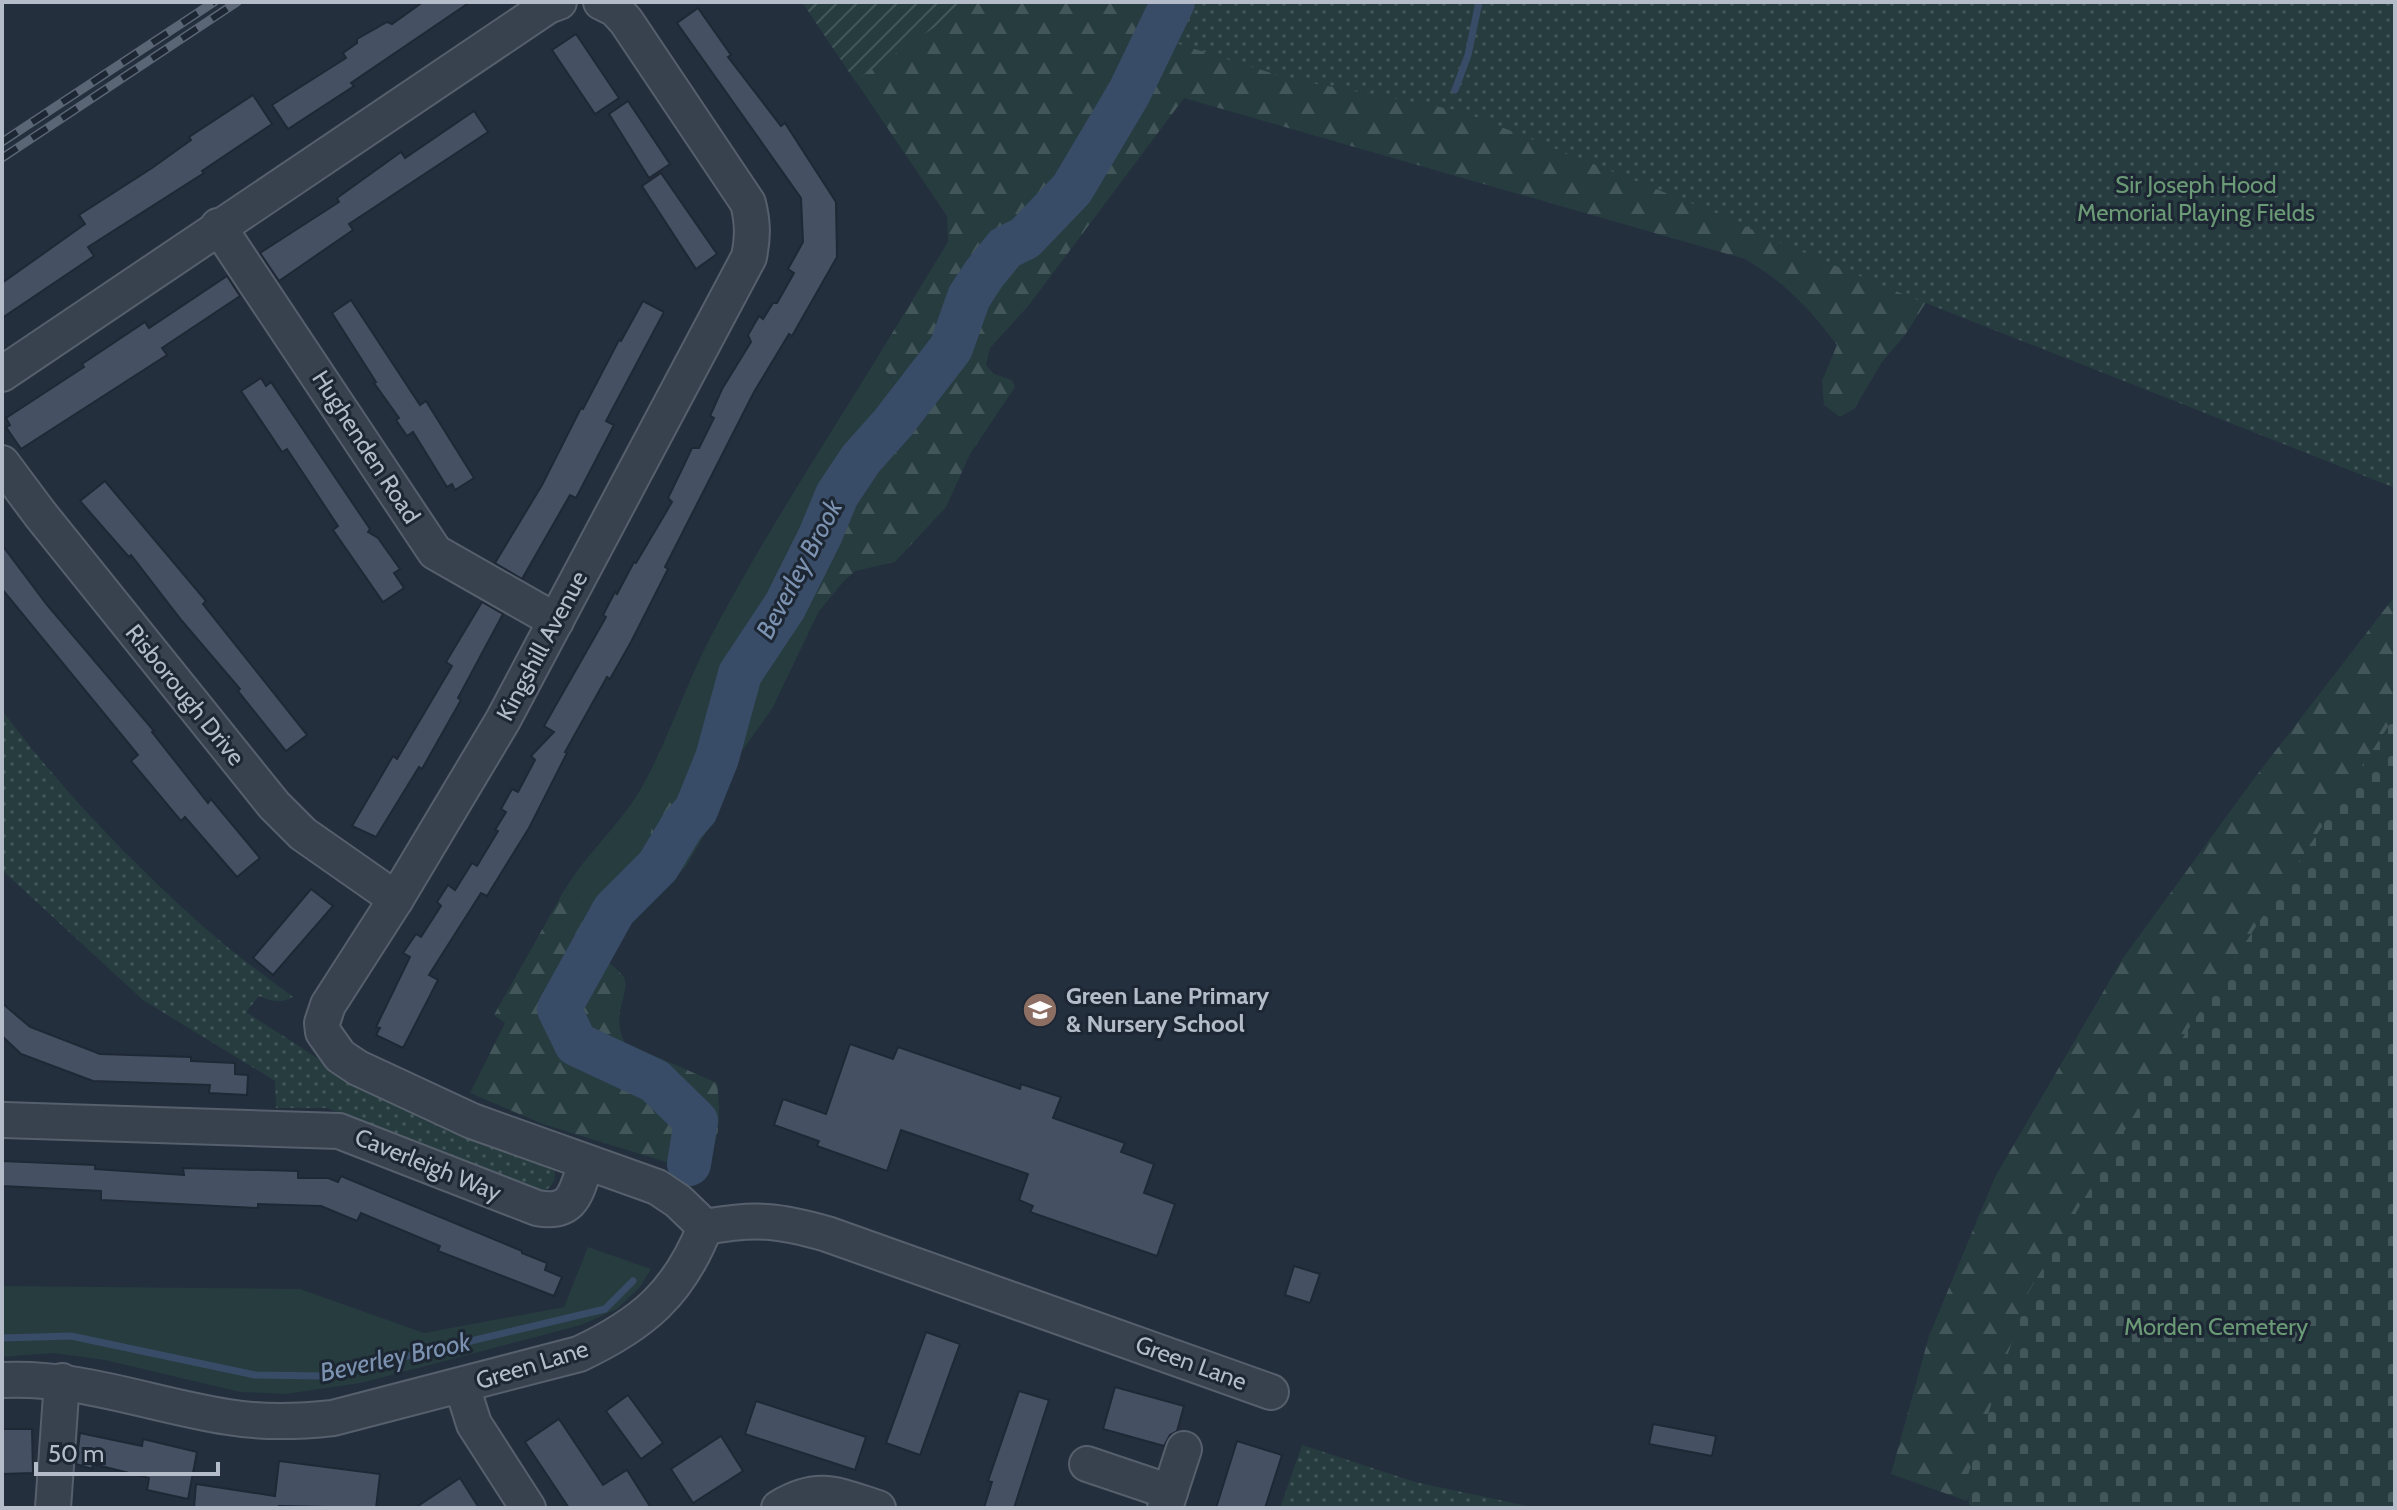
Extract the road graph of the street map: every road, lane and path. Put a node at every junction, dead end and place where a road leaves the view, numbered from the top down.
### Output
1 (559, 2) edge
2 (601, 2) edge
3 (218, 226) junction
4 (2, 374) edge
5 (2, 463) edge
6 (556, 621) junction
7 (396, 899) junction
8 (4, 1120) dead end
9 (586, 1163) junction
10 (705, 1227) junction
11 (2, 1380) edge
12 (62, 1381) junction
13 (462, 1386) junction
14 (1271, 1392) dead end
15 (1184, 1449) dead end
16 (1087, 1464) dead end
17 (1167, 1500) edge
18 (53, 1508) edge
19 (528, 1508) edge
20 (779, 1508) edge
21 (878, 1508) edge

1 - 3 street
2 - 6 street, Kingshill Avenue
3 - 4 street
3 - 6 street, Hughenden Road
5 - 7 street, Risborough Drive
6 - 7 street, Kingshill Avenue
7 - 9 street, Kingshill Avenue
8 - 9 street, Caverleigh Way
9 - 10 street
10 - 13 street, Green Lane
10 - 14 street, Green Lane
11 - 12 street, Green Lane
12 - 13 street, Green Lane
12 - 18 street
13 - 19 street
15 - 17 street
16 - 17 street
20 - 21 street

